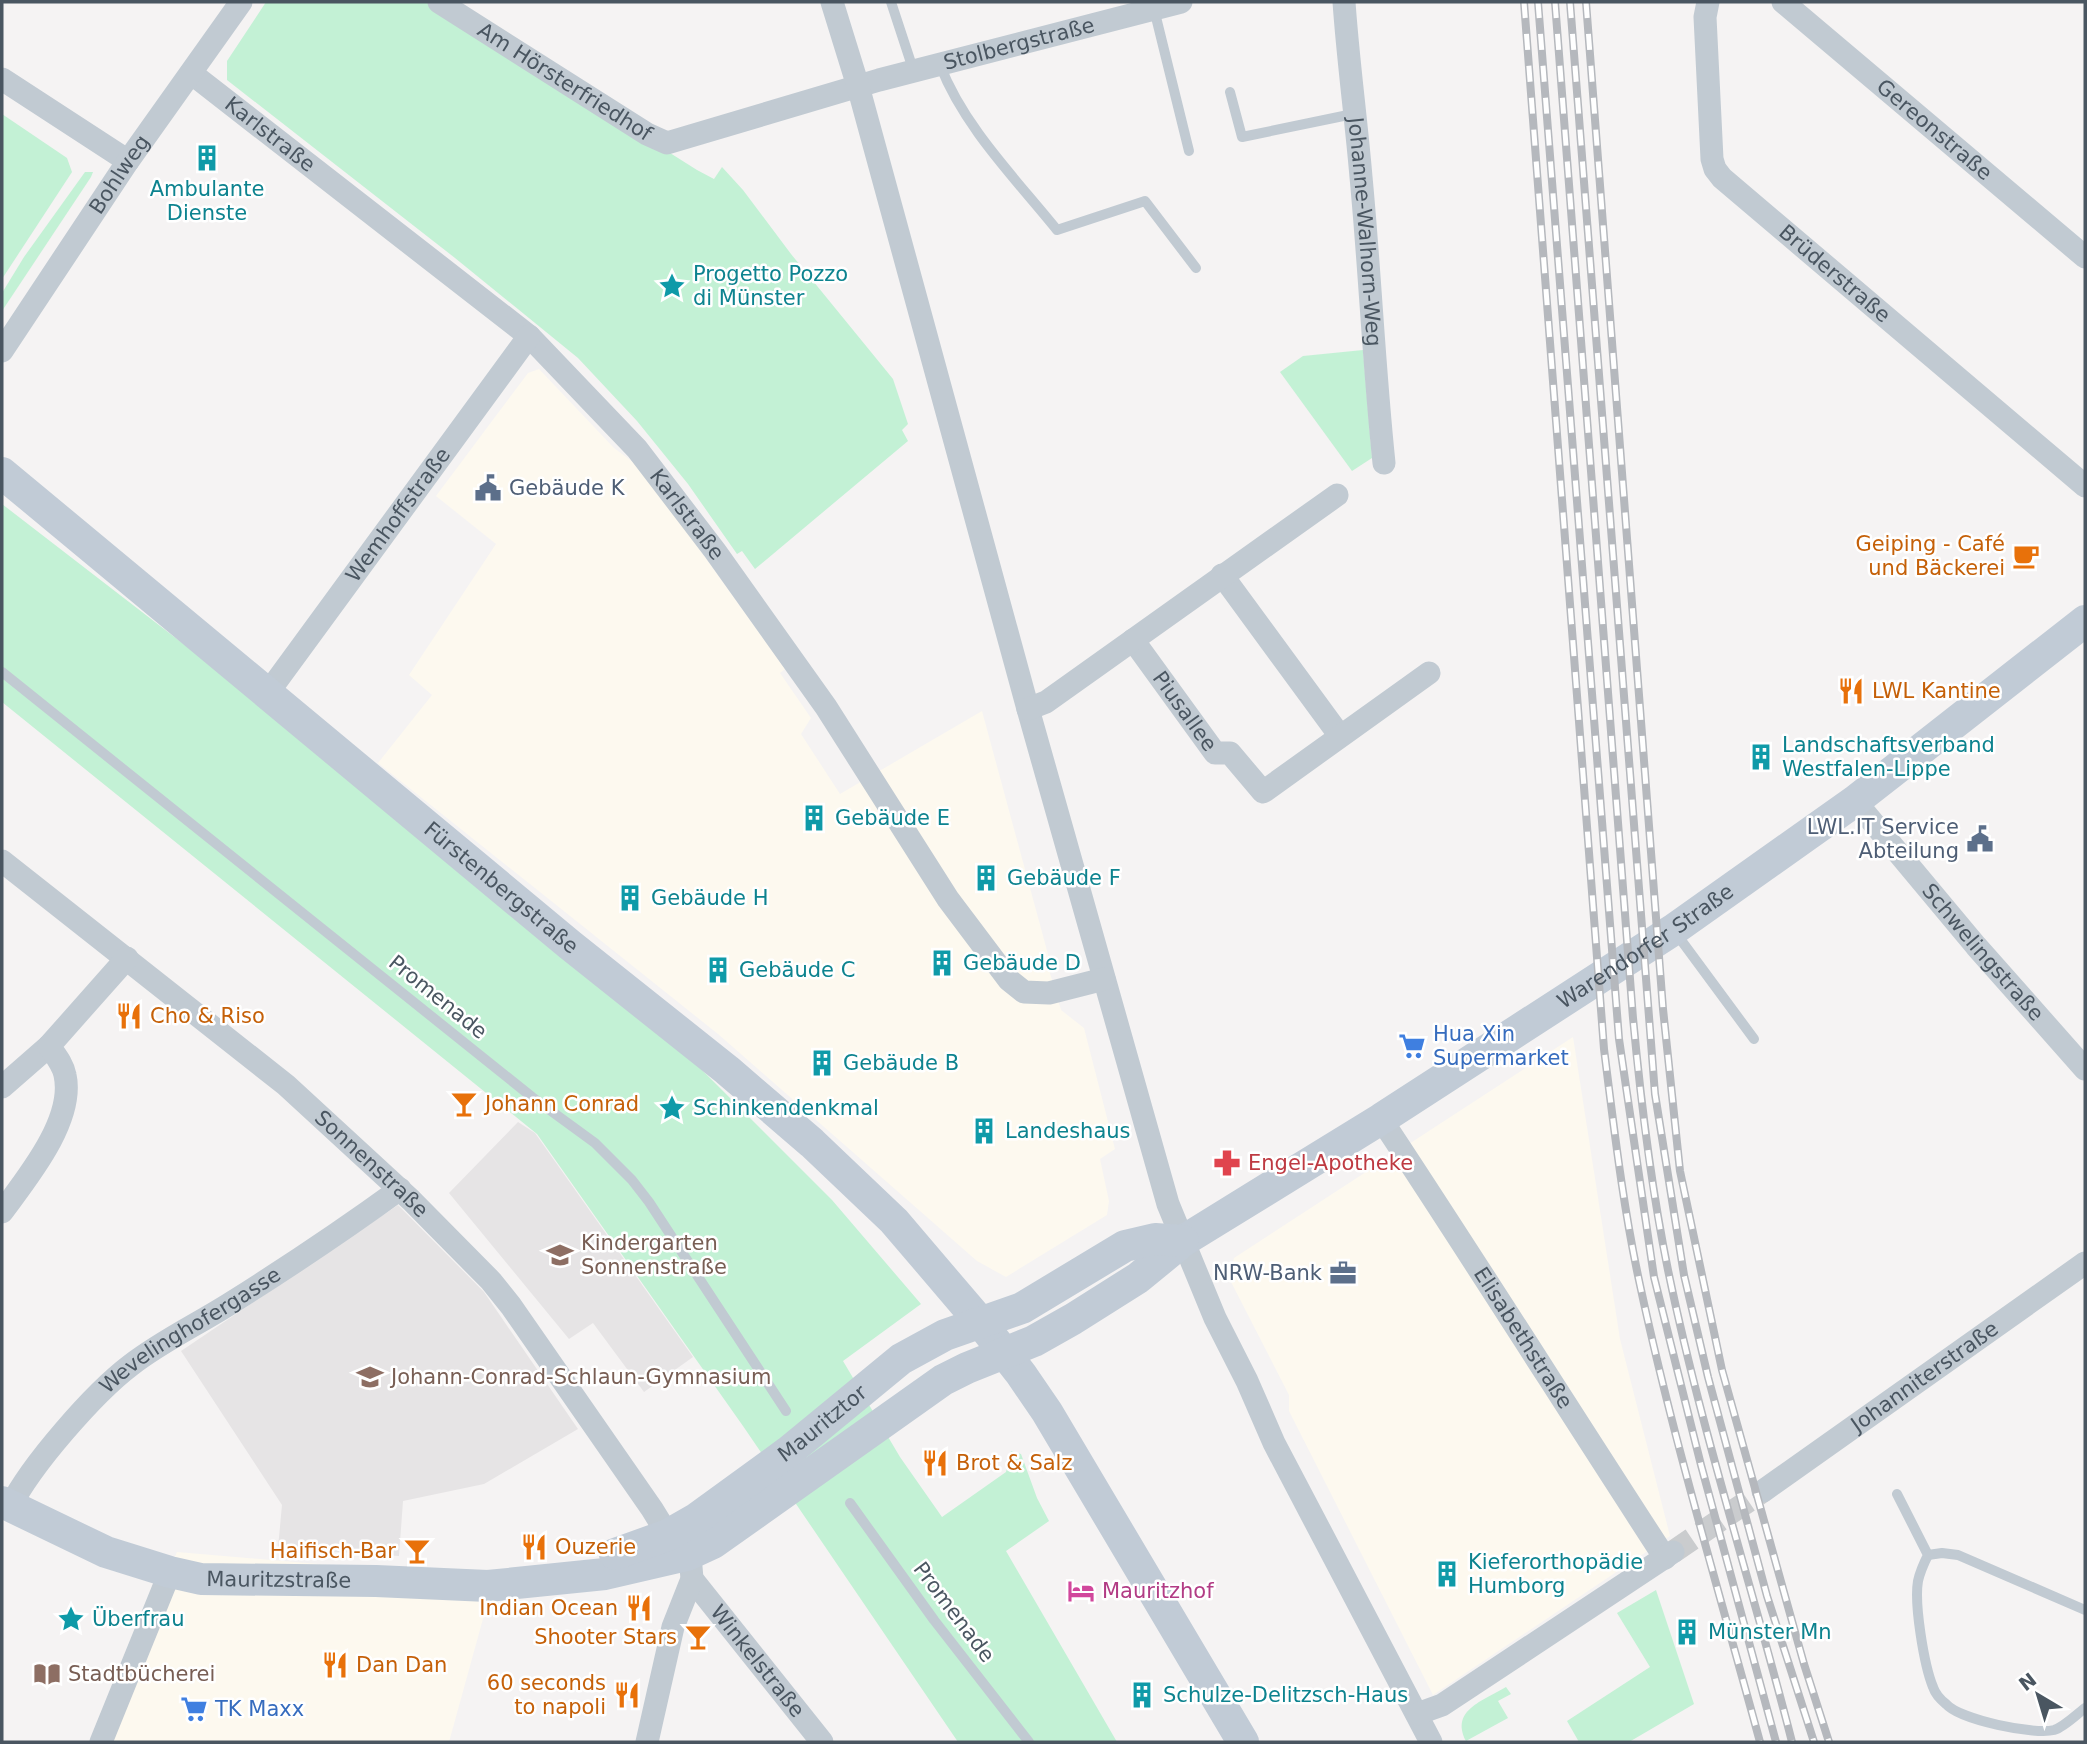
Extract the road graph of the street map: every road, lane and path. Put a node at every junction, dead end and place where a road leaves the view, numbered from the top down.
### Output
1 (241, 2) edge
2 (439, 2) edge
3 (831, 2) edge
4 (891, 2) edge
5 (1181, 2) edge
6 (1344, 2) edge
7 (1708, 2) edge
8 (1783, 2) edge
9 (1154, 9) junction
10 (940, 65) junction
11 (914, 72) junction
12 (191, 73) junction
13 (2, 79) edge
14 (858, 86) junction
15 (1230, 92) dead end
16 (1353, 114) junction
17 (1189, 151) dead end
18 (128, 161) junction
19 (2085, 257) edge
20 (1196, 268) dead end
21 (529, 336) junction
22 (2, 351) edge
23 (1384, 463) dead end
24 (2, 473) edge
25 (2085, 486) edge
26 (1336, 495) dead end
27 (1222, 575) junction
28 (2083, 628) edge
29 (1133, 640) junction
30 (2, 672) edge
31 (1429, 673) dead end
32 (271, 690) junction
33 (1028, 709) junction
34 (1340, 736) junction
35 (1855, 801) junction
36 (2, 861) edge
37 (1673, 930) junction
38 (127, 958) junction
39 (1104, 979) junction
40 (1754, 1039) dead end
41 (49, 1046) junction
42 (2085, 1069) edge
43 (2, 1087) edge
44 (1381, 1119) junction
45 (400, 1189) junction
46 (2, 1212) edge
47 (1183, 1241) junction
48 (2085, 1262) edge
49 (981, 1323) junction
50 (1005, 1353) junction
51 (786, 1411) dead end
52 (1763, 1491) tunnel mouth
53 (1897, 1493) dead end
54 (850, 1503) dead end
55 (6, 1504) edge
56 (1928, 1555) junction
57 (682, 1556) junction
58 (170, 1572) junction
59 (2085, 1610) edge
60 (2085, 1708) edge
61 (1417, 1714) junction
62 (102, 1742) edge
63 (648, 1742) edge
64 (822, 1742) edge
65 (1029, 1742) edge
66 (1243, 1742) edge
67 (1431, 1742) edge

1 - 12 street, Bohlweg
2 - 14 street, Am Hörsterfriedhof
3 - 14 street
4 - 11 lane
5 - 9 street, Stolbergstraße
6 - 16 street, Johanne-Walhorn-Weg
7 - 25 street, Brüderstraße
8 - 19 street, Gereonstraße
9 - 10 street, Stolbergstraße
9 - 17 lane
10 - 11 street, Stolbergstraße
10 - 20 lane
11 - 14 street, Stolbergstraße
12 - 18 street, Bohlweg
12 - 21 street, Karlstraße
13 - 18 street
14 - 33 street
15 - 16 lane
16 - 23 street, Johanne-Walhorn-Weg
18 - 22 street, Bohlweg
21 - 32 street, Wemhoffstraße
21 - 39 street, Karlstraße
24 - 32 main road, Fürstenbergstraße
26 - 27 street
27 - 29 street
27 - 34 street
28 - 35 main road, Warendorfer Straße
29 - 33 street
29 - 34 street, Piusallee
30 - 51 lane, Promenade
31 - 34 street, Piusallee
32 - 49 main road, Fürstenbergstraße
33 - 39 street
35 - 37 main road, Warendorfer Straße
35 - 42 street, Schwelingstraße
36 - 38 street, Sonnenstraße
37 - 40 lane
37 - 44 main road, Warendorfer Straße
38 - 41 street
38 - 45 street, Sonnenstraße
39 - 47 street
41 - 43 street
41 - 46 street
44 - 47 main road, Warendorfer Straße
44 - 61 street, Elisabethstraße
45 - 55 street, Wevelinghofergasse
45 - 57 street, Sonnenstraße
47 - 49 main road, Mauritztor
47 - 50 main road, Mauritztor
47 - 61 street
48 - 52 street, Johanniterstraße
49 - 50 main road, Fürstenbergstraße
49 - 57 main road, Mauritztor
50 - 57 main road, Mauritztor
50 - 66 main road, Fürstenbergstraße
53 - 56 lane
54 - 65 lane, Promenade
55 - 58 main road, Mauritzstraße
56 - 59 lane
56 - 60 lane
57 - 58 main road, Mauritzstraße
57 - 63 street
57 - 64 street, Winkelstraße
58 - 62 street
61 - 67 street

